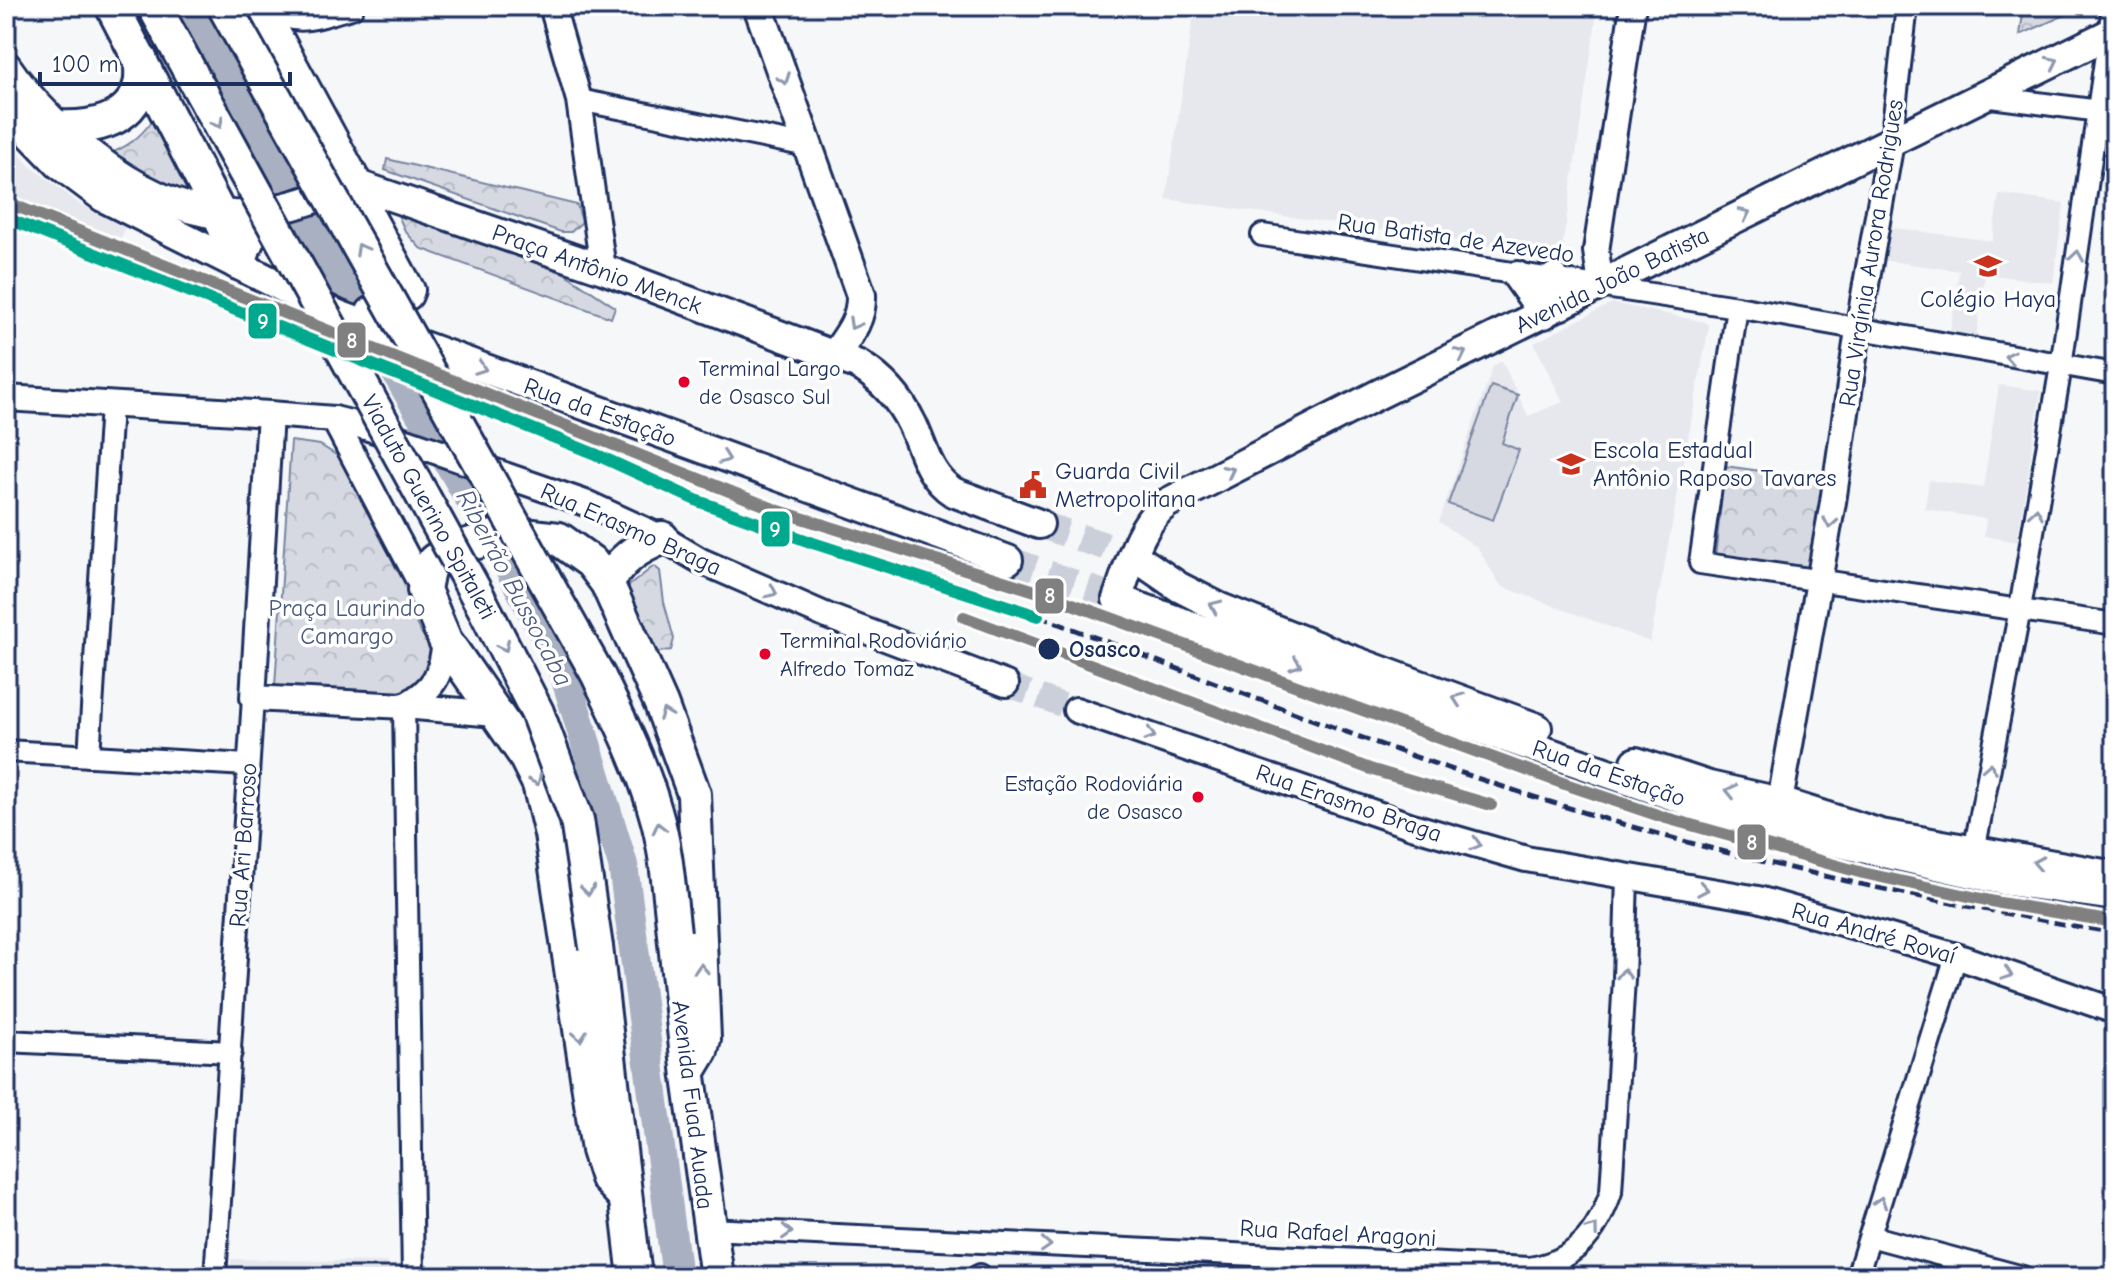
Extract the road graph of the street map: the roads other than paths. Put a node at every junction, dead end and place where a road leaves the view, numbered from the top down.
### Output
1 (112, 6) edge
2 (154, 6) edge
3 (224, 6) edge
4 (261, 6) edge
5 (267, 6) edge
6 (351, 6) edge
7 (552, 6) edge
8 (758, 6) edge
9 (1633, 6) edge
10 (1907, 6) edge
11 (300, 19) junction
12 (2112, 23) edge
13 (288, 58) junction
14 (141, 60) junction
15 (6, 66) edge
16 (1983, 96) junction
17 (579, 100) junction
18 (6, 109) edge
19 (2107, 112) edge
20 (56, 127) junction
21 (1891, 142) junction
22 (808, 146) junction
23 (358, 185) junction
24 (294, 203) junction
25 (219, 213) junction
26 (1262, 235) dead end
27 (240, 264) junction
28 (603, 269) junction
29 (1517, 276) joint
30 (1601, 285) junction
31 (1553, 299) junction
32 (1737, 307) junction
33 (363, 321) junction
34 (1858, 330) junction
35 (834, 356) junction
36 (2061, 366) junction
37 (2115, 374) edge
38 (6, 398) edge
39 (111, 406) junction
40 (270, 414) junction
41 (334, 419) junction
42 (1039, 524) tunnel mouth
43 (662, 538) junction
44 (1134, 556) junction
45 (1008, 560) tunnel mouth
46 (1819, 582) junction
47 (607, 583) junction
48 (424, 590) junction
49 (2020, 609) junction
50 (2115, 624) edge
51 (445, 640) junction
52 (1006, 684) tunnel mouth
53 (253, 698) junction
54 (404, 706) junction
55 (1076, 710) tunnel mouth
56 (495, 714) junction
57 (6, 751) edge
58 (89, 756) junction
59 (247, 765) junction
60 (1780, 802) junction
61 (1788, 831) junction
62 (1972, 862) junction
63 (1627, 876) junction
64 (2115, 876) edge
65 (2115, 896) edge
66 (1956, 956) junction
67 (2115, 1011) edge
68 (6, 1041) edge
69 (231, 1052) junction
70 (689, 1071) junction
71 (625, 1197) junction
72 (709, 1229) junction
73 (1870, 1236) junction
74 (2018, 1276) edge
75 (215, 1277) edge
76 (413, 1277) edge
77 (635, 1277) edge
78 (717, 1277) edge
79 (1857, 1277) edge

1 - 14 main road
2 -> 71 main road, Viaduto Guerino Spitaleti, bridge
70 -> 3 main road, Avenida Fuad Auada, bridge
4 - 13 main road
5 - 11 street
6 - 11 street
7 - 17 street
8 -> 22 main road
9 - 30 street
10 - 21 street, Rua Virgínia Aurora Rodrigues
11 - 13 street
16 -> 12 main road, Avenida João Batista
12 - 19 street
13 - 23 main road
14 - 20 main road
14 - 25 main road
15 - 20 main road
16 - 19 street
16 - 21 main road, Avenida João Batista
17 - 22 street
17 - 28 street
18 - 27 main road, Rua da Estação
36 -> 19 street
20 - 25 main road
30 -> 21 main road, Avenida João Batista
21 - 34 street, Rua Virgínia Aurora Rodrigues
22 -> 35 main road
23 - 24 main road
23 - 28 main road, Praça Antônio Menck
23 - 33 main road
24 - 25 main road
24 - 27 main road
25 - 27 main road
26 - 29 street, Rua Batista de Azevedo
27 - 33 main road, Rua da Estação
28 - 35 main road, Praça Antônio Menck
29 - 31 main road
30 - 31 main road, Avenida João Batista
30 - 32 street, Rua Batista de Azevedo
44 -> 31 main road, Avenida João Batista
32 - 34 street, Rua Batista de Azevedo
32 - 46 street
33 -> 45 main road, Rua da Estação
36 -> 34 street, Rua Batista de Azevedo
34 -> 46 street, Rua Virgínia Aurora Rodrigues
35 - 42 main road, Praça Antônio Menck
36 - 37 street, Rua Batista de Azevedo
49 -> 36 street
38 - 39 street, Rua Erasmo Braga
39 - 40 street, Rua Erasmo Braga
39 - 58 street
40 - 41 street, Rua Erasmo Braga
40 - 53 street, Rua Ari Barroso
41 - 43 street, Rua Erasmo Braga
41 - 48 street
43 - 47 main road
43 -> 52 street, Rua Erasmo Braga
60 -> 44 main road, Rua da Estação
44 -> 61 main road, Rua da Estação
46 - 49 street
46 - 60 street, Rua Virgínia Aurora Rodrigues
47 - 48 main road
70 -> 47 main road
48 - 51 main road
49 - 50 street
62 -> 49 street
51 - 54 street
51 - 56 main road
53 - 54 street
53 - 59 street, Rua Ari Barroso
54 - 56 street
54 - 76 street
55 -> 63 street, Rua Erasmo Braga
56 -> 71 main road
57 - 58 street
58 - 59 street
59 - 69 street, Rua Ari Barroso
60 - 61 street, Rua Virgínia Aurora Rodrigues
60 - 62 main road, Rua da Estação
61 - 62 main road, Rua da Estação
64 -> 62 main road, Rua da Estação
62 - 65 main road, Rua da Estação
63 -> 66 street, Rua André Rovaí
72 -> 63 street, Rua Rafael Aragoni
66 -> 67 street, Rua André Rovaí
73 -> 66 street
68 - 69 street
69 - 75 street, Rua Ari Barroso
70 - 72 main road, Avenida Fuad Auada
71 - 77 main road
72 - 78 main road, Avenida Fuad Auada
73 - 74 street
73 - 79 street

